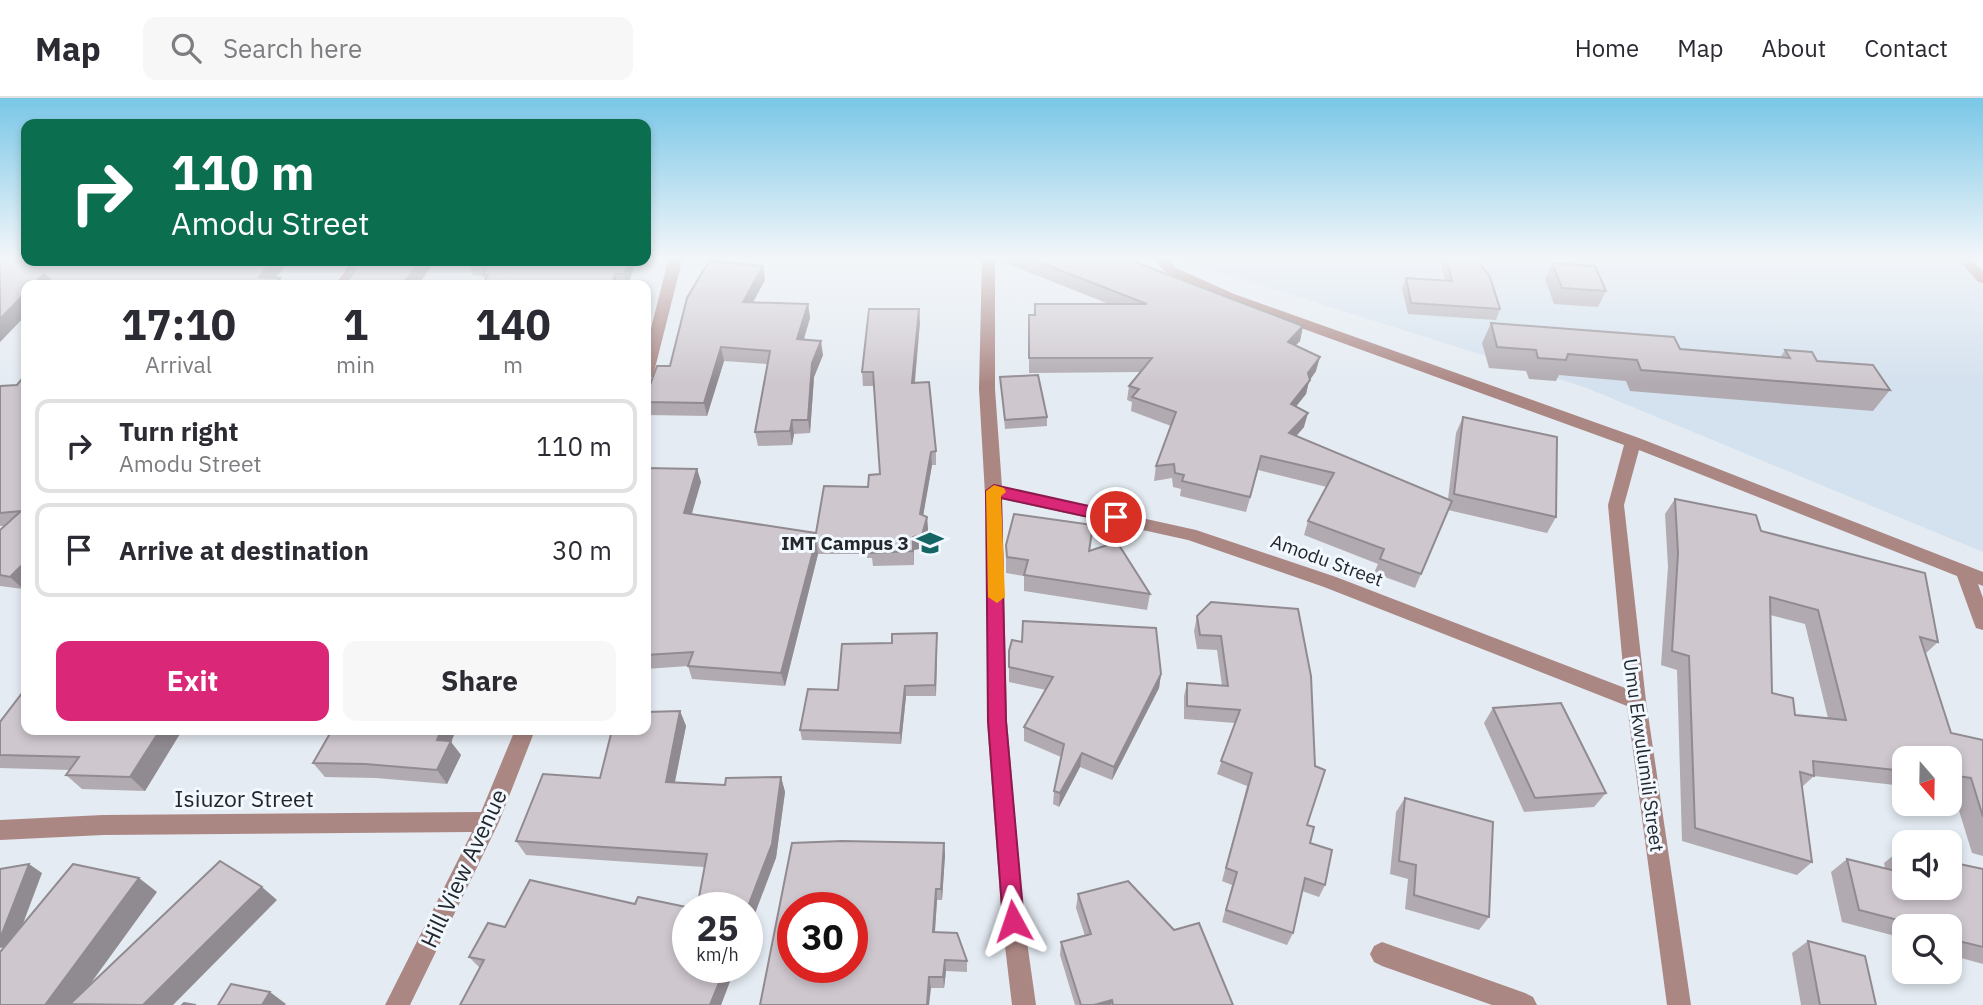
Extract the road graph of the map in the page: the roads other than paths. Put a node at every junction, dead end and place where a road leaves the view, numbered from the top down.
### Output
1 (665, 299) edge
2 (988, 299) edge
3 (1235, 299) edge
4 (651, 356) edge
5 (1633, 442) junction
6 (994, 491) junction
7 (1964, 571) junction
8 (1983, 579) edge
9 (1983, 622) edge
10 (1636, 701) junction
11 (523, 735) edge
12 (488, 822) junction
13 (0, 830) edge
14 (1382, 954) dead end
15 (397, 1005) edge
16 (1024, 1005) edge
17 (1525, 1005) edge
18 (1679, 1005) edge

1 - 4 street
2 - 6 street
3 - 5 street
5 - 7 street
5 - 10 street, Umu Ekwulumili Street
6 - 10 street, Amodu Street
6 - 16 street
7 - 8 street
7 - 9 street
10 - 18 street, Umu Ekwulumili Street
11 - 12 street, Hill View Avenue
12 - 13 street, Isiuzor Street
12 - 15 street, Hill View Avenue
14 - 17 street

